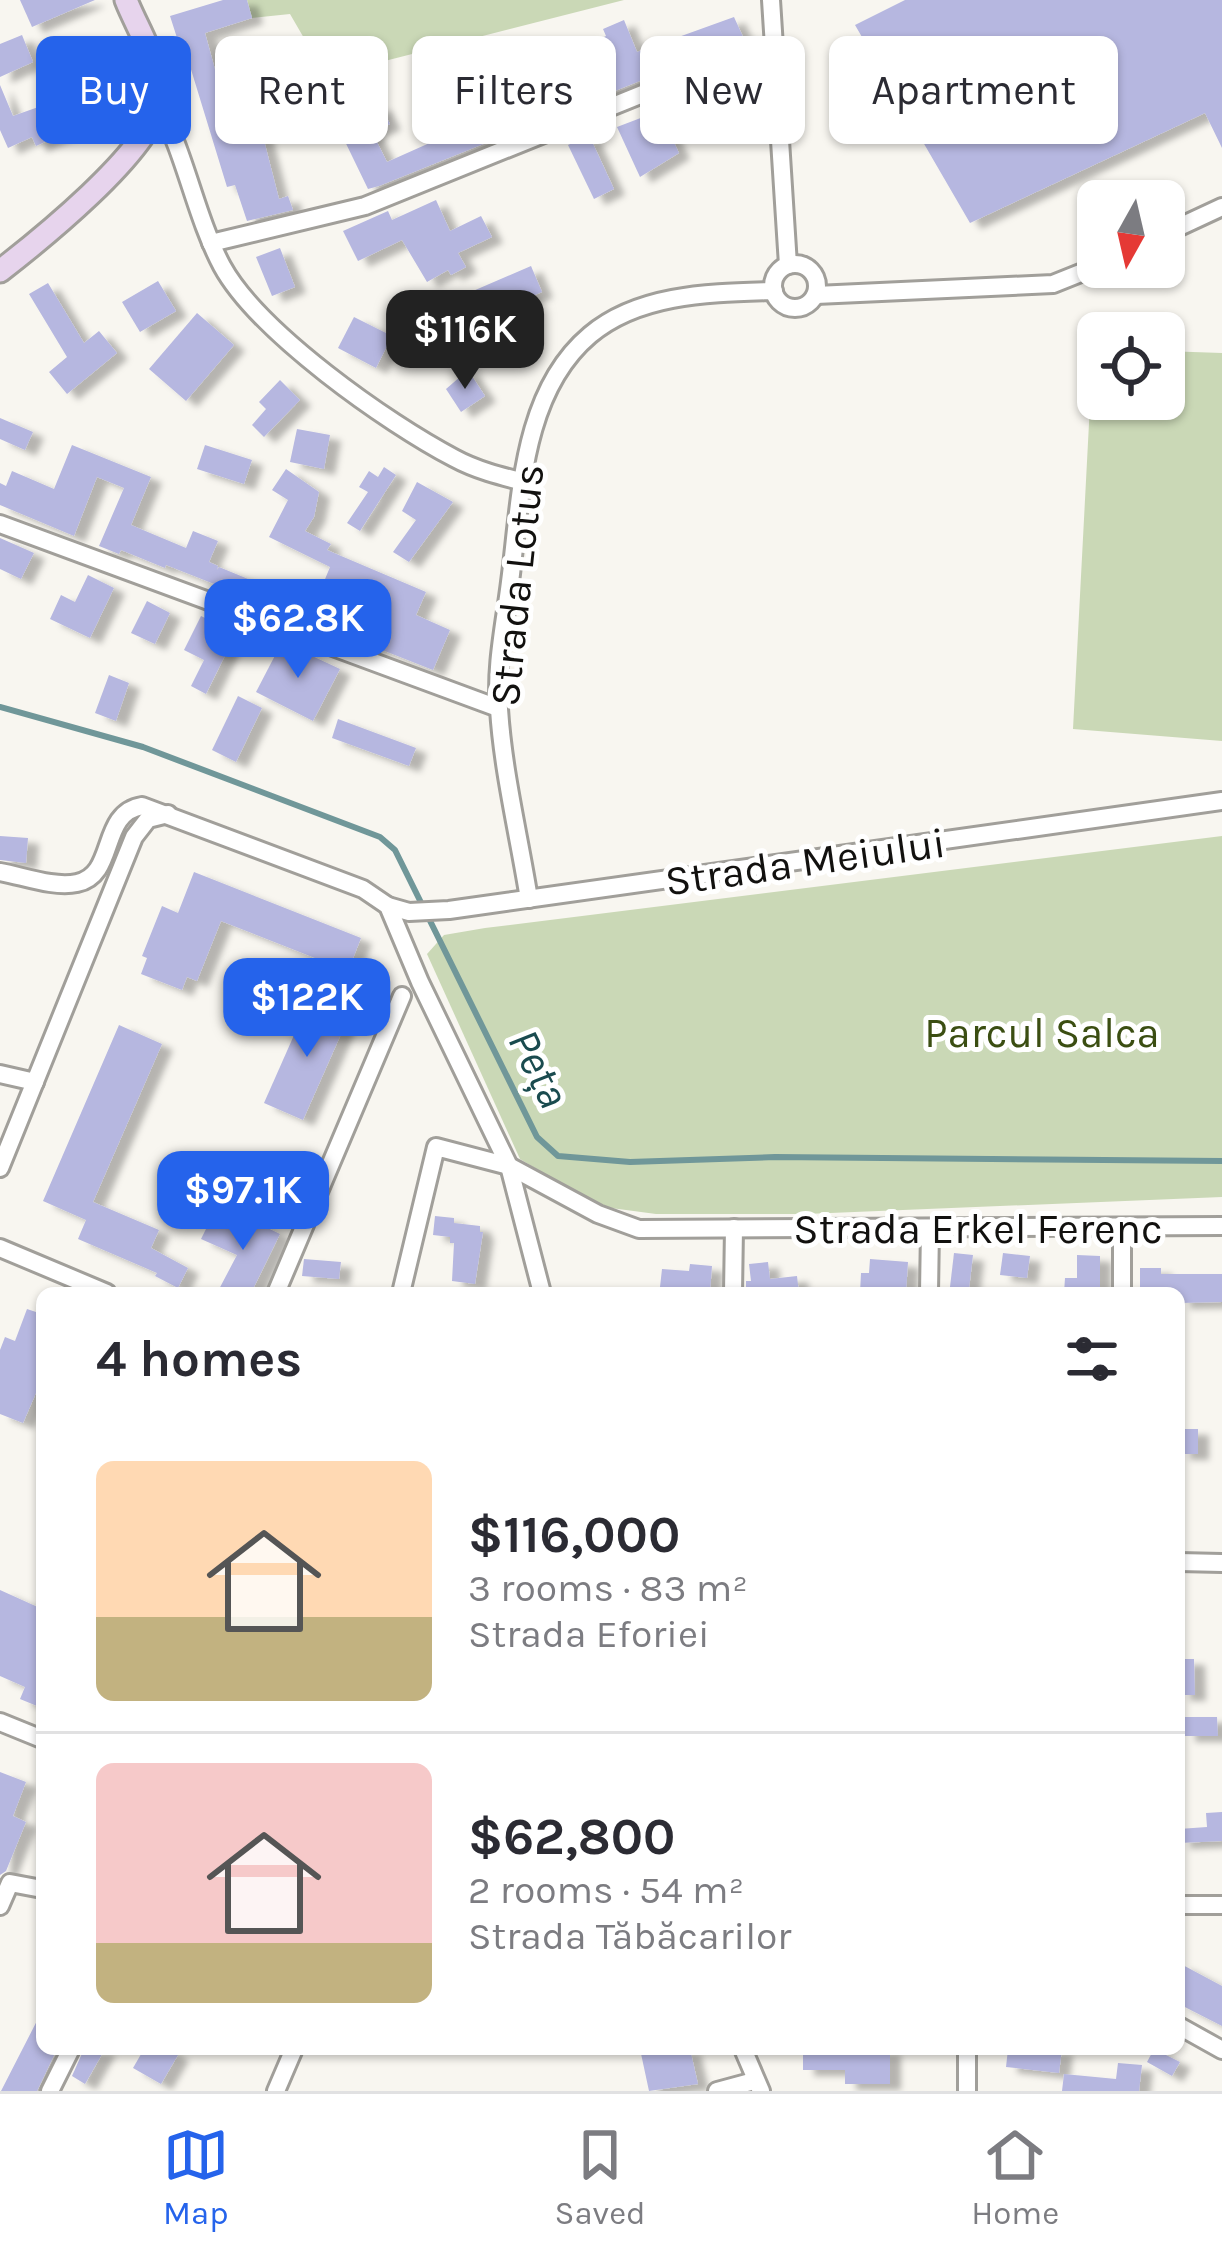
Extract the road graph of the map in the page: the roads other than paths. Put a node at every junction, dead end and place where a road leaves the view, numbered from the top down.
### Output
1 (126, 0) edge
2 (771, 0) edge
3 (142, 36) edge
4 (640, 94) edge
5 (134, 144) edge
6 (173, 144) edge
7 (1222, 207) edge
8 (1185, 224) edge
9 (211, 243) junction
10 (788, 265) junction
11 (0, 271) edge
12 (1077, 274) edge
13 (774, 290) junction
14 (816, 295) junction
15 (524, 482) junction
16 (0, 524) edge
17 (498, 708) junction
18 (1222, 801) edge
19 (169, 814) junction
20 (0, 872) edge
21 (529, 899) junction
22 (388, 906) junction
23 (402, 996) dead end
24 (0, 1074) edge
25 (35, 1082) junction
26 (509, 1166) junction
27 (0, 1168) edge
28 (1222, 1226) edge
29 (734, 1228) junction
30 (1122, 1228) junction
31 (929, 1229) junction
32 (0, 1248) edge
33 (93, 1287) edge
34 (279, 1287) edge
35 (402, 1287) edge
36 (540, 1287) edge
37 (733, 1287) edge
38 (929, 1287) edge
39 (1122, 1287) edge
40 (1185, 1562) edge
41 (1222, 1562) edge
42 (0, 1722) edge
43 (36, 1737) edge
44 (36, 1888) edge
45 (1185, 1905) edge
46 (1222, 1905) edge
47 (0, 1906) edge
48 (1185, 2029) edge
49 (1222, 2050) edge
50 (68, 2055) edge
51 (291, 2055) edge
52 (745, 2055) edge
53 (967, 2055) edge
54 (758, 2086) edge
55 (50, 2091) edge
56 (276, 2091) edge
57 (717, 2091) edge
58 (968, 2091) edge

1 - 3 main road
2 - 10 street
4 - 9 street
5 - 11 main road
6 - 9 street
7 - 8 street
9 - 15 street
10 - 13 street
10 - 14 street
12 - 14 street
13 - 14 street
13 - 15 street, Strada Lotus
15 - 17 street, Strada Lotus
16 - 17 street
17 - 21 street, Strada Lotus
18 - 21 street, Strada Meiului
19 - 20 street
19 - 22 street, Strada Meiului
19 - 25 street
21 - 22 street, Strada Meiului
22 - 26 street
23 - 34 street
24 - 25 street
25 - 27 street
26 - 29 street, Strada Erkel Ferenc
26 - 35 street, Strada Erkel Ferenc
26 - 36 street
28 - 30 street, Strada Erkel Ferenc
29 - 31 street, Strada Erkel Ferenc
29 - 37 street
30 - 31 street, Strada Erkel Ferenc
30 - 39 street
31 - 38 street
32 - 33 street
40 - 41 street
42 - 43 street
44 - 47 street
45 - 46 street
48 - 49 street
50 - 55 street
51 - 56 street
52 - 54 street
53 - 58 street
54 - 57 street

